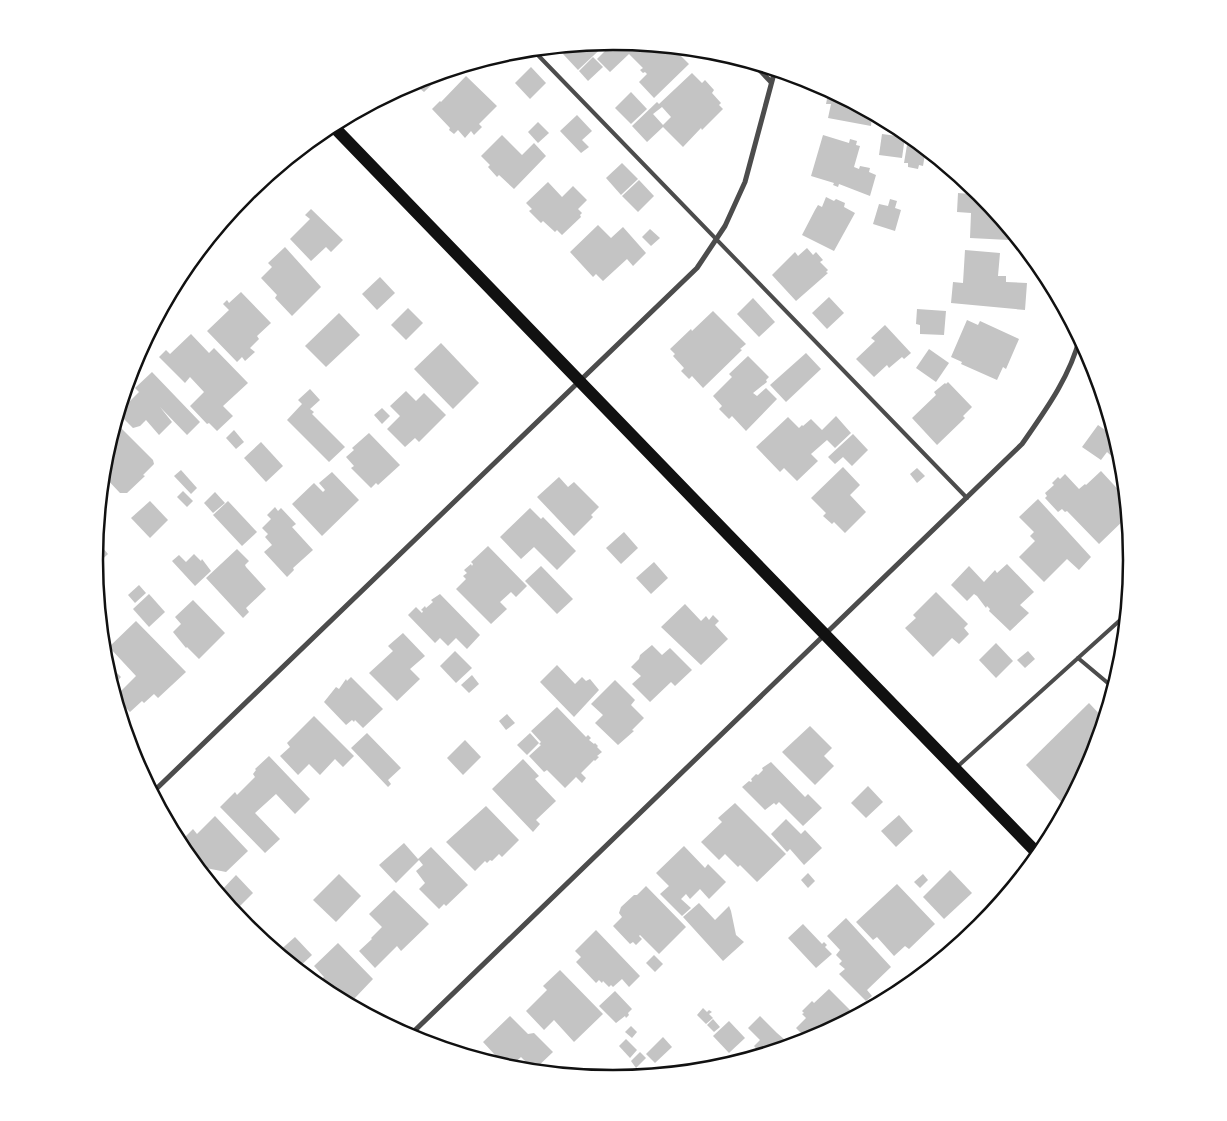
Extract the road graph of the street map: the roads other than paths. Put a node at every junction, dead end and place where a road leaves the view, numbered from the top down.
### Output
1 (538, 56) edge
2 (761, 72) edge
3 (773, 75) edge
4 (771, 82) junction
5 (338, 131) edge
6 (717, 238) junction
7 (1077, 348) edge
8 (579, 383) junction
9 (966, 498) junction
10 (1121, 620) edge
11 (825, 634) junction
12 (1078, 658) junction
13 (1109, 684) edge
14 (956, 769) junction
15 (157, 788) edge
16 (1034, 850) edge
17 (415, 1030) edge

1 - 6 lane
2 - 4 street
3 - 4 street
4 - 6 street
5 - 8 main road
6 - 8 street
6 - 9 lane
7 - 9 street
8 - 11 main road
8 - 15 street
9 - 11 street
10 - 12 lane
11 - 14 main road
11 - 17 street
12 - 13 lane
12 - 14 lane
14 - 16 main road

